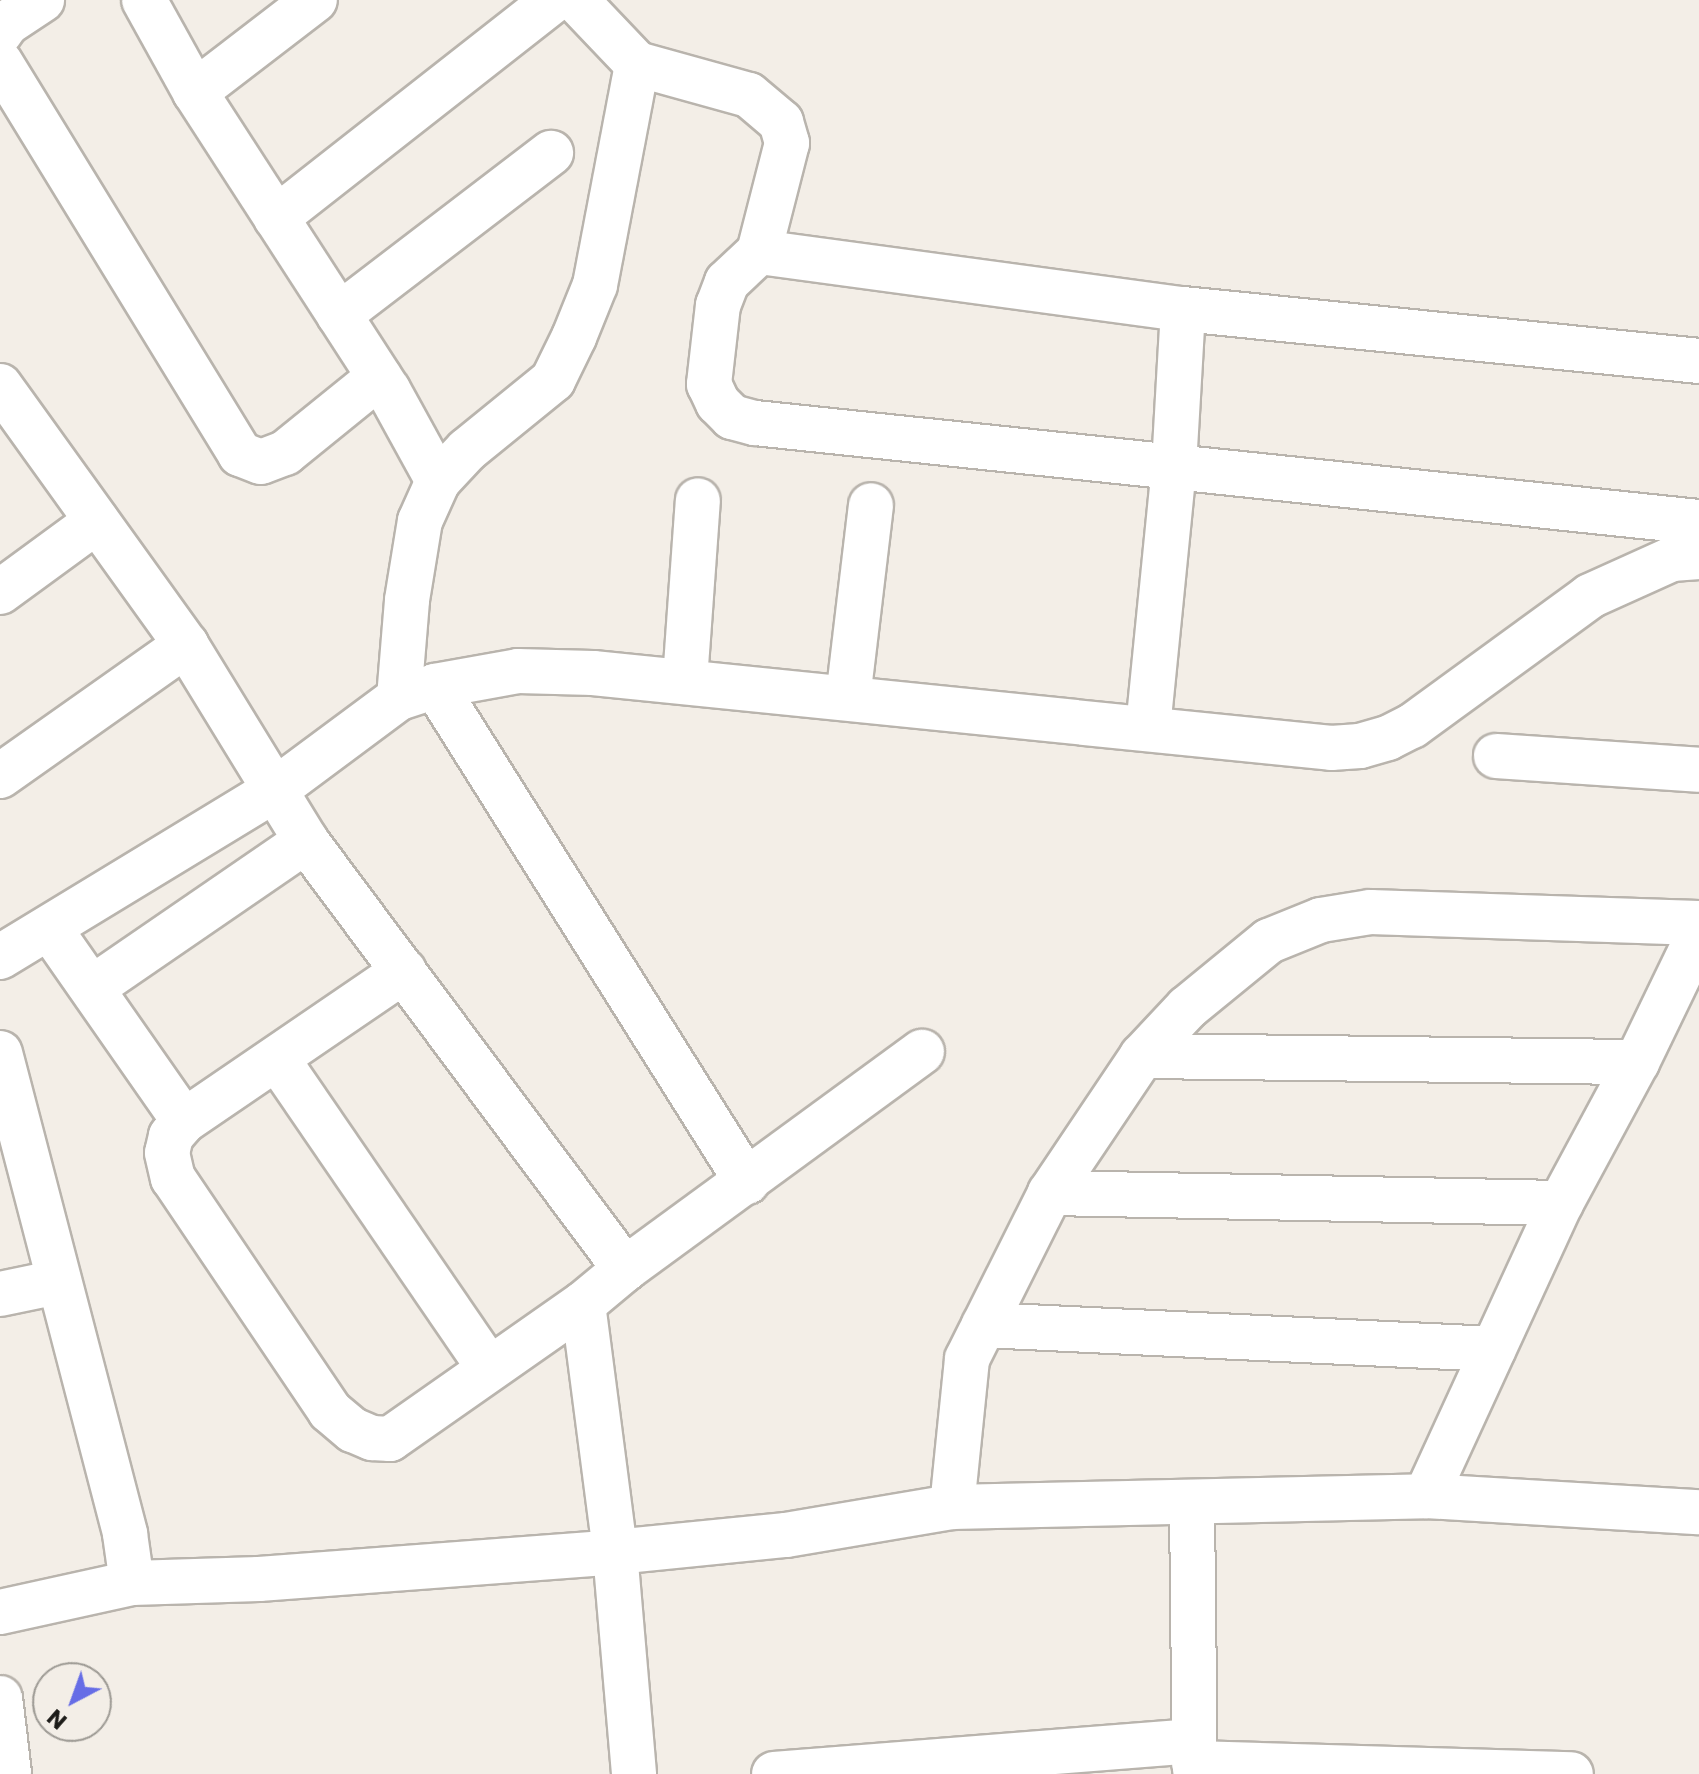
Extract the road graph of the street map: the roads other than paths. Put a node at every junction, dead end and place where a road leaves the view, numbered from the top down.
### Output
1 (42, 0) edge
2 (144, 0) edge
3 (315, 0) edge
4 (554, 0) edge
5 (576, 0) edge
6 (0, 33) edge
7 (0, 62) edge
8 (637, 64) junction
9 (195, 92) junction
10 (551, 153) dead end
11 (276, 218) junction
12 (759, 252) junction
13 (1183, 309) junction
14 (339, 315) junction
15 (1699, 361) edge
16 (379, 377) junction
17 (0, 386) edge
18 (1174, 466) junction
19 (438, 481) junction
20 (698, 500) dead end
21 (871, 505) dead end
22 (97, 521) junction
23 (1698, 542) edge
24 (0, 592) edge
25 (186, 645) junction
26 (685, 680) junction
27 (417, 692) junction
28 (848, 698) junction
29 (1148, 728) junction
30 (1496, 756) dead end
31 (1699, 770) edge
32 (0, 776) edge
33 (275, 790) junction
34 (306, 841) junction
35 (1699, 923) edge
36 (50, 929) junction
37 (1699, 934) edge
38 (0, 957) edge
39 (404, 971) junction
40 (92, 988) junction
41 (922, 1052) dead end
42 (0, 1053) edge
43 (1142, 1056) junction
44 (278, 1060) junction
45 (1637, 1062) junction
46 (184, 1121) junction
47 (747, 1182) junction
48 (1050, 1193) junction
49 (1561, 1203) junction
50 (625, 1269) junction
51 (58, 1282) junction
52 (0, 1294) edge
53 (583, 1304) junction
54 (984, 1325) junction
55 (1493, 1349) junction
56 (489, 1368) junction
57 (1426, 1496) junction
58 (1192, 1503) junction
59 (952, 1507) junction
60 (1699, 1512) edge
61 (615, 1552) junction
62 (132, 1583) junction
63 (0, 1612) edge
64 (0, 1698) edge
65 (1194, 1759) edge
66 (9, 1774) edge
67 (634, 1774) edge
68 (774, 1774) edge
69 (1571, 1774) edge

1 - 6 street
2 - 9 street
3 - 9 street
4 - 11 street
5 - 8 street
7 - 16 street
8 - 12 street
8 - 19 street
9 - 11 street
10 - 14 street
11 - 14 street
12 - 13 street
12 - 18 street
13 - 15 street
13 - 18 street
14 - 16 street
16 - 19 street
17 - 22 street
18 - 23 street
18 - 29 street
19 - 27 street
20 - 26 street
21 - 28 street
22 - 24 street
22 - 25 street
23 - 29 street
25 - 32 street
25 - 33 street
26 - 27 street
26 - 28 street
27 - 33 street
27 - 47 street
28 - 29 street
30 - 31 street
33 - 34 street
33 - 36 street
34 - 39 street
34 - 40 street
35 - 43 street
36 - 38 street
36 - 40 street
37 - 45 street
39 - 44 street
39 - 50 street
40 - 46 street
41 - 47 street
42 - 51 street
43 - 45 street
43 - 48 street
44 - 46 street
44 - 56 street
45 - 49 street
46 - 56 street
47 - 50 street
48 - 49 street
48 - 54 street
49 - 55 street
50 - 53 street
51 - 52 street
51 - 62 street
53 - 56 street
53 - 61 street
54 - 55 street
54 - 59 street
55 - 57 street
57 - 58 street
57 - 60 street
58 - 59 street
58 - 65 street
59 - 61 street
61 - 62 street
61 - 67 street
62 - 63 street
64 - 66 street
65 - 68 street
65 - 69 street

